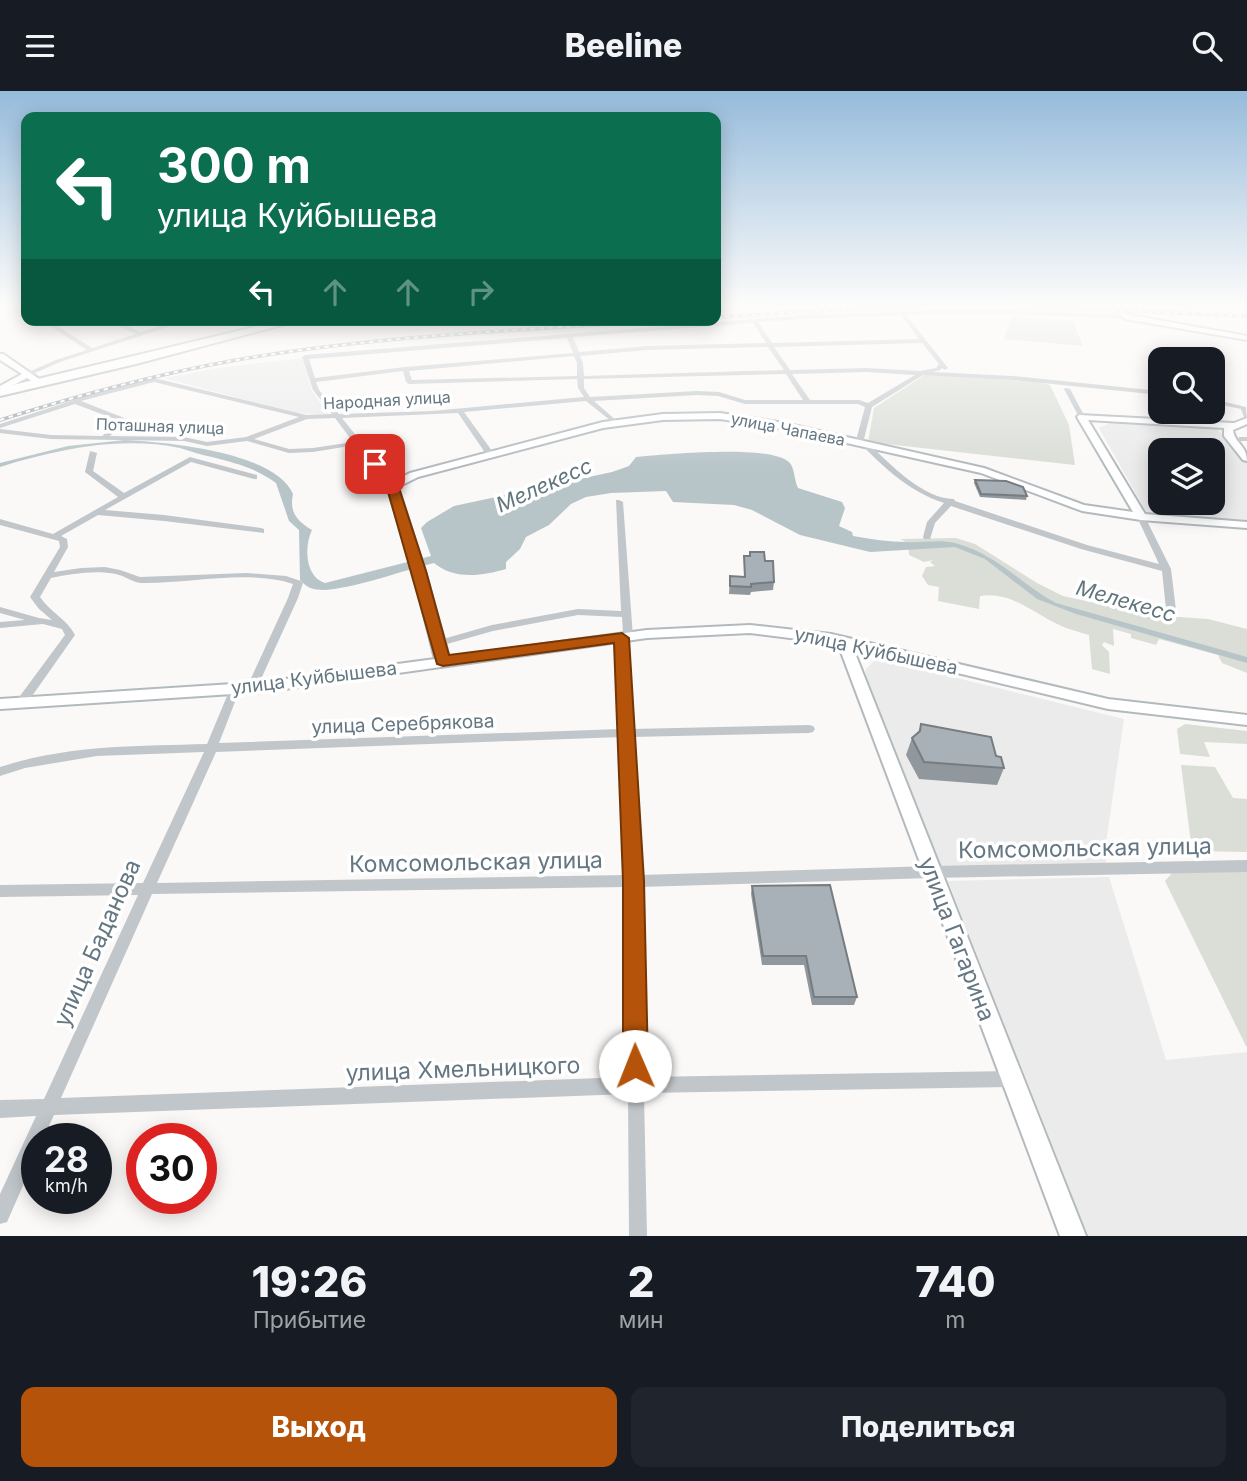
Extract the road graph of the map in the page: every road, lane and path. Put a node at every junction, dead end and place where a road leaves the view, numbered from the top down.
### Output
1 (5, 359) edge
2 (67, 359) edge
3 (136, 359) edge
4 (306, 359) edge
5 (507, 359) edge
6 (579, 359) edge
7 (781, 359) edge
8 (937, 359) edge
9 (941, 365) junction
10 (405, 369) junction
11 (789, 372) junction
12 (923, 372) junction
13 (26, 375) junction
14 (967, 376) junction
15 (580, 378) junction
16 (314, 380) junction
17 (1042, 380) junction
18 (41, 383) junction
19 (1081, 385) junction
20 (1067, 389) junction
21 (0, 390) edge
22 (1148, 392) edge
23 (589, 400) junction
24 (808, 402) junction
25 (77, 403) junction
26 (1225, 404) edge
27 (869, 407) junction
28 (460, 411) junction
29 (306, 417) junction
30 (336, 417) junction
31 (1082, 417) junction
32 (1247, 419) edge
33 (1148, 421) edge
34 (616, 423) junction
35 (1212, 424) edge
36 (1236, 426) junction
37 (0, 428) edge
38 (104, 436) junction
39 (247, 439) junction
40 (1245, 441) edge
41 (358, 443) junction
42 (862, 444) junction
43 (93, 453) dead end
44 (491, 454) junction
45 (1247, 458) edge
46 (254, 478) dead end
47 (392, 486) junction
48 (122, 496) junction
49 (619, 502) dead end
50 (949, 502) junction
51 (95, 512) junction
52 (1141, 517) junction
53 (0, 521) edge
54 (1247, 525) edge
55 (261, 531) dead end
56 (56, 535) junction
57 (927, 537) dead end
58 (1166, 569) junction
59 (46, 576) junction
60 (0, 610) edge
61 (627, 614) junction
62 (1146, 616) dead end
63 (43, 621) junction
64 (0, 625) edge
65 (66, 627) junction
66 (625, 637) junction
67 (844, 641) junction
68 (440, 643) junction
69 (443, 661) junction
70 (252, 687) junction
71 (235, 689) junction
72 (21, 703) junction
73 (0, 704) edge
74 (1247, 720) edge
75 (809, 729) dead end
76 (626, 733) junction
77 (211, 749) junction
78 (0, 772) edge
79 (1247, 866) edge
80 (931, 871) junction
81 (633, 881) junction
82 (147, 887) junction
83 (0, 891) edge
84 (1011, 1079) junction
85 (635, 1085) junction
86 (48, 1107) junction
87 (0, 1109) edge
88 (0, 1215) edge
89 (638, 1236) edge
90 (1073, 1236) edge

1 - 13 street
2 - 13 street
3 - 18 highway
4 - 16 street
5 - 10 street
6 - 15 street
7 - 11 street
8 - 9 street
9 - 12 street
9 - 14 street
10 - 15 street
10 - 16 street
11 - 12 street
11 - 15 street
11 - 24 street
12 - 14 street
12 - 27 street
13 - 18 street
13 - 21 street
14 - 17 street
15 - 23 street
16 - 30 street
17 - 19 street
17 - 20 street
18 - 21 highway
19 - 20 street
19 - 22 street
20 - 31 street
23 - 24 street, Народная улица
23 - 28 street, Народная улица
23 - 34 street
24 - 27 street, Народная улица
25 - 29 street, Народная улица
25 - 37 street
25 - 38 street
26 - 32 street
27 - 42 street
28 - 30 street, Народная улица
28 - 44 street
29 - 30 street, Народная улица
29 - 39 street
30 - 41 street
31 - 33 street
31 - 52 street
32 - 36 street
34 - 42 street, улица Чапаева
34 - 44 street, улица Чапаева
35 - 36 street
36 - 40 street
36 - 45 street
37 - 38 street, Поташная улица
38 - 39 street, Поташная улица
39 - 41 street, Поташная улица
41 - 47 street
42 - 50 street
42 - 52 street, улица Чапаева
43 - 48 street
44 - 47 street, улица Чапаева
46 - 48 street
47 - 68 street
48 - 51 street
49 - 61 street
50 - 57 street
50 - 58 street
51 - 55 street
51 - 56 street
52 - 54 street, улица Чапаева
52 - 58 street
53 - 56 street
56 - 59 street
58 - 62 street
59 - 65 street
59 - 70 street
60 - 63 street
61 - 66 street
61 - 68 street
63 - 64 street
63 - 65 street
65 - 72 street
66 - 67 street, улица Куйбышева
66 - 69 street, улица Куйбышева
66 - 76 street
67 - 74 street, улица Куйбышева
67 - 80 street, улица Гагарина
68 - 69 street
69 - 70 street, улица Куйбышева
70 - 71 street, улица Куйбышева
71 - 72 street, улица Куйбышева
71 - 77 street, улица Баданова
72 - 73 street, улица Куйбышева
75 - 76 street, улица Серебрякова
76 - 77 street, улица Серебрякова
76 - 81 street
77 - 78 street, улица Серебрякова
77 - 82 street, улица Баданова
79 - 80 street, Комсомольская улица
80 - 81 street, Комсомольская улица
80 - 84 street, улица Гагарина
81 - 82 street, Комсомольская улица
81 - 85 street
82 - 83 street, Комсомольская улица
82 - 86 street, улица Баданова
84 - 85 street, улица Хмельницкого
84 - 90 street, улица Гагарина
85 - 86 street, улица Хмельницкого
85 - 89 street
86 - 87 street, улица Хмельницкого
86 - 88 street, улица Баданова

